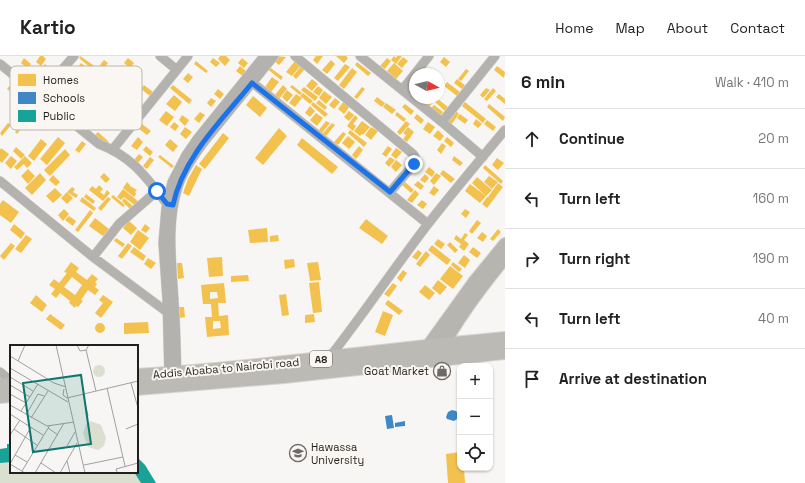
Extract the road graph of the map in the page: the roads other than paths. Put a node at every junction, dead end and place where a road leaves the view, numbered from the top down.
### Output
1 (74, 56) edge
2 (160, 56) edge
3 (188, 56) edge
4 (264, 56) edge
5 (274, 56) edge
6 (295, 56) edge
7 (360, 56) edge
8 (429, 56) edge
9 (495, 56) edge
10 (0, 64) edge
11 (65, 66) edge
12 (177, 70) junction
13 (10, 72) edge
14 (249, 80) junction
15 (402, 90) junction
16 (142, 113) edge
17 (442, 122) junction
18 (82, 130) edge
19 (128, 130) edge
20 (505, 130) edge
21 (113, 149) junction
22 (482, 157) junction
23 (0, 181) edge
24 (157, 191) junction
25 (390, 192) junction
26 (170, 204) junction
27 (428, 224) junction
28 (505, 244) edge
29 (93, 257) junction
30 (505, 258) edge
31 (477, 285) junction
32 (171, 312) junction
33 (505, 339) edge
34 (443, 345) junction
35 (428, 346) junction
36 (505, 352) edge
37 (329, 358) junction
38 (435, 359) junction
39 (0, 372) edge
40 (138, 376) edge
41 (10, 380) edge
42 (173, 380) junction
43 (10, 385) edge
44 (0, 386) edge
45 (138, 388) edge
46 (10, 395) edge
47 (0, 396) edge

1 - 11 street
2 - 12 street
3 - 12 street
4 - 14 street
5 - 14 street
6 - 25 street
7 - 15 street
8 - 15 street
9 - 17 street
10 - 13 street
12 - 16 street
14 - 25 street
14 - 26 street
15 - 17 street
17 - 22 street
18 - 21 street
19 - 21 street
20 - 22 street
21 - 24 street
22 - 27 street
23 - 29 street
24 - 26 street
24 - 29 street
25 - 27 street
26 - 32 street
27 - 37 street
28 - 31 main road
29 - 32 street
30 - 31 main road
31 - 34 main road
31 - 35 main road
32 - 42 street
33 - 34 highway, Addis Ababa to Nairobi road / A8
34 - 35 highway, Addis Ababa to Nairobi road / A8
34 - 38 main road
35 - 37 highway, Addis Ababa to Nairobi road / A8
35 - 38 main road
36 - 38 highway, Addis Ababa to Nairobi road / A8
37 - 42 highway, Addis Ababa to Nairobi road / A8
38 - 42 highway, Addis Ababa to Nairobi road / A8
39 - 41 street
40 - 42 highway, Addis Ababa to Nairobi road / A8
42 - 45 highway, Addis Ababa to Nairobi road / A8
43 - 44 highway
46 - 47 highway

